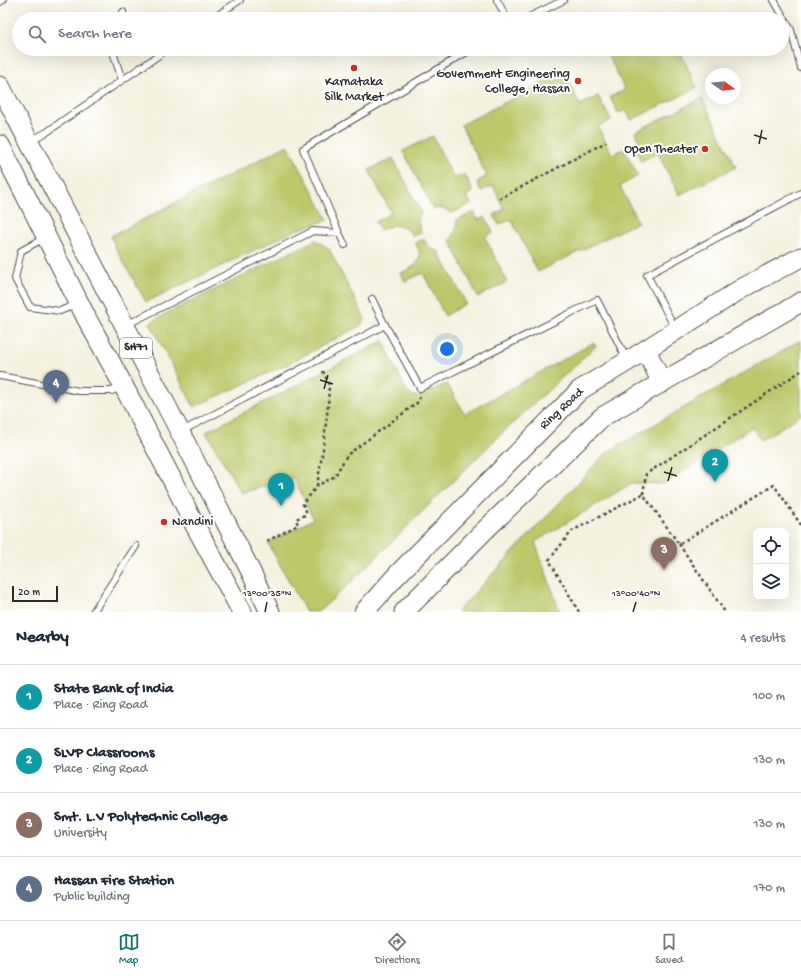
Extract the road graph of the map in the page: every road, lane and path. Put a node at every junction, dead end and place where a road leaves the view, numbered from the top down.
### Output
1 (240, 0) edge
2 (498, 0) edge
3 (564, 0) edge
4 (774, 0) edge
5 (222, 12) edge
6 (504, 12) edge
7 (539, 12) edge
8 (780, 12) edge
9 (789, 28) edge
10 (114, 56) edge
11 (158, 56) edge
12 (460, 56) edge
13 (801, 68) edge
14 (122, 80) junction
15 (0, 86) edge
16 (29, 142) junction
17 (606, 142) dead end
18 (0, 145) edge
19 (801, 193) edge
20 (499, 199) dead end
21 (339, 233) junction
22 (46, 237) junction
23 (345, 245) dead end
24 (801, 257) edge
25 (372, 299) dead end
26 (801, 302) edge
27 (79, 303) junction
28 (384, 325) junction
29 (125, 326) junction
30 (676, 330) junction
31 (646, 350) junction
32 (318, 360) junction
33 (628, 361) junction
34 (801, 371) edge
35 (148, 372) junction
36 (0, 376) edge
37 (662, 383) junction
38 (123, 385) junction
39 (420, 388) junction
40 (180, 432) junction
41 (317, 486) junction
42 (643, 494) junction
43 (214, 498) junction
44 (187, 511) junction
45 (801, 525) edge
46 (267, 541) dead end
47 (679, 544) junction
48 (136, 546) dead end
49 (93, 612) edge
50 (242, 612) edge
51 (270, 612) edge
52 (364, 612) edge
53 (404, 612) edge
54 (579, 612) edge
55 (725, 612) edge

1 - 5 lane
2 - 6 lane
3 - 7 lane
4 - 8 lane
9 - 13 lane
10 - 14 lane
11 - 14 lane
12 - 21 lane
14 - 16 lane
15 - 16 main road, SH71
16 - 29 main road, SH71
17 - 20 path
18 - 22 main road, SH71
19 - 30 lane
21 - 23 lane
21 - 29 lane
22 - 27 main road, SH71
22 - 27 lane
24 - 30 main road, Ring Road
25 - 28 lane
26 - 37 main road
27 - 38 main road, SH71
28 - 32 lane
28 - 39 lane
29 - 35 main road, SH71
30 - 31 main road, Ring Road
31 - 33 main road, Ring Road
31 - 37 main road
32 - 40 lane
32 - 41 path
33 - 39 lane
33 - 52 main road, Ring Road
34 - 42 path
35 - 38 main road
35 - 40 main road, SH71
36 - 38 lane
37 - 53 main road
38 - 44 main road, SH71
39 - 41 path
40 - 43 main road, SH71
41 - 46 path
42 - 47 path
42 - 54 path
43 - 44 main road
43 - 51 main road, SH71
44 - 50 main road, SH71
45 - 47 path
47 - 55 path
48 - 49 lane

